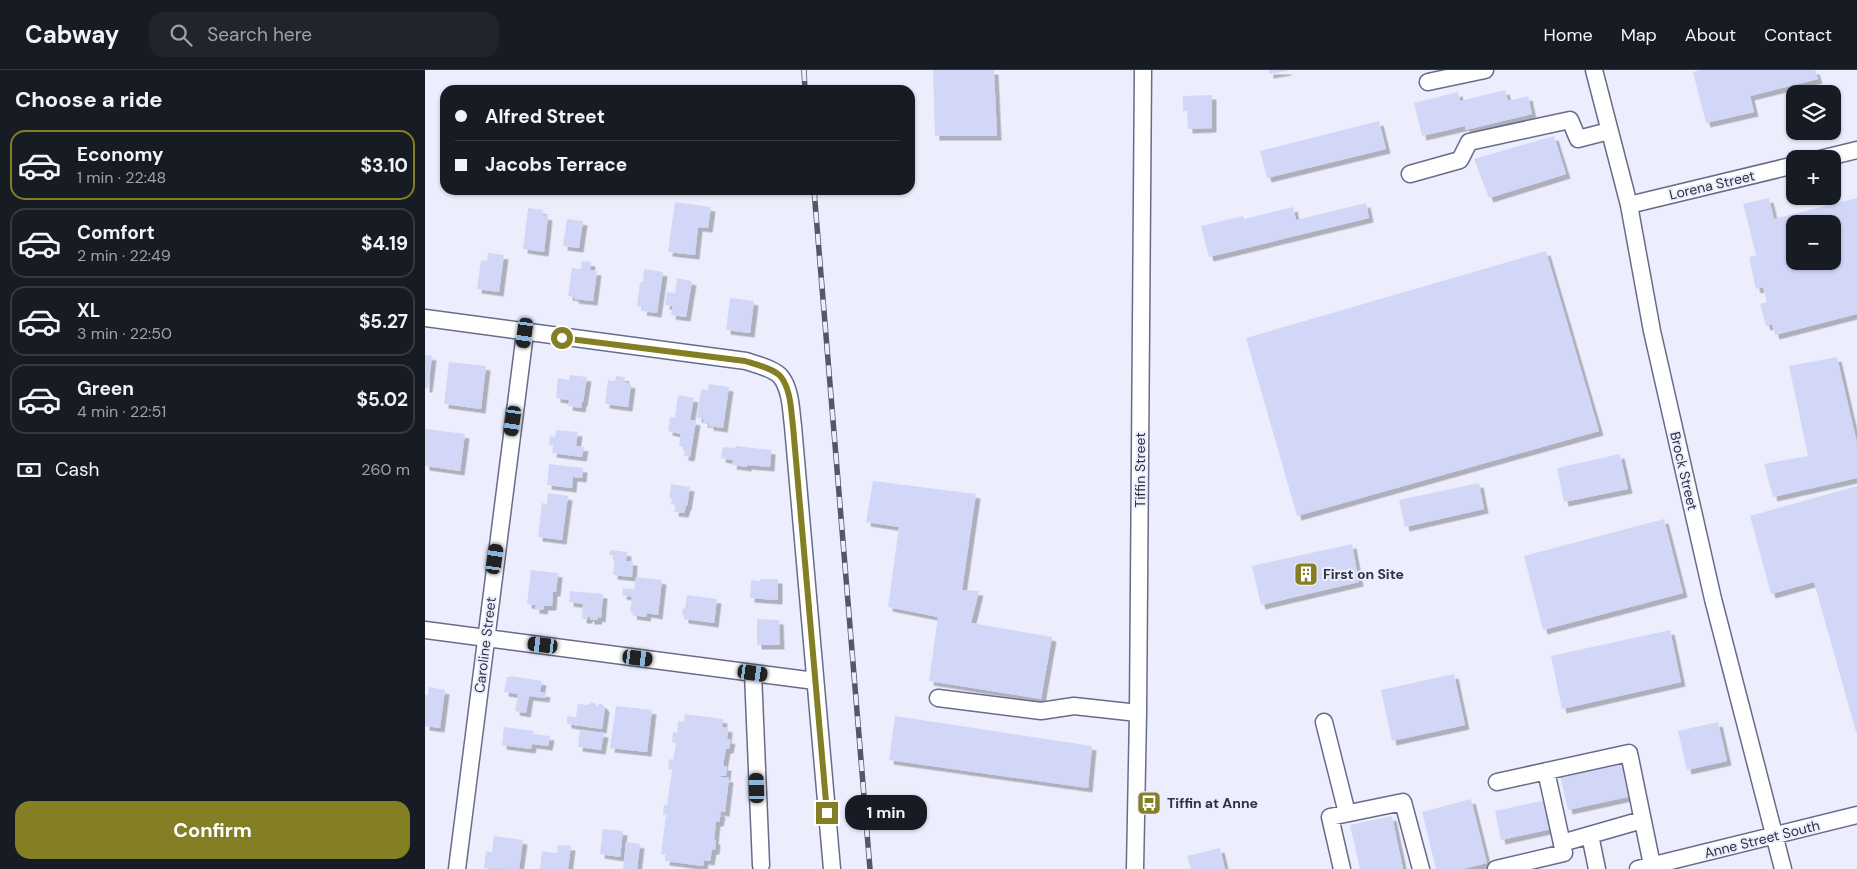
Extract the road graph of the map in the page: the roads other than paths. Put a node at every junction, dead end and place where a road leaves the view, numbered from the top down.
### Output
1 (1143, 70) edge
2 (1485, 70) edge
3 (1594, 70) edge
4 (1427, 82) dead end
5 (1609, 131) junction
6 (1857, 150) edge
7 (1841, 154) edge
8 (1786, 167) edge
9 (1410, 174) dead end
10 (1629, 205) junction
11 (425, 318) edge
12 (525, 333) junction
13 (425, 630) edge
14 (485, 638) junction
15 (753, 673) junction
16 (815, 681) junction
17 (938, 698) dead end
18 (1138, 713) junction
19 (1324, 722) dead end
20 (1546, 771) junction
21 (1497, 782) dead end
22 (1347, 813) junction
23 (1857, 815) edge
24 (1642, 820) junction
25 (1775, 834) junction
26 (1590, 835) junction
27 (1562, 843) junction
28 (761, 865) dead end
29 (1671, 865) edge
30 (1525, 866) edge
31 (1645, 867) edge
32 (457, 869) edge
33 (832, 869) edge
34 (1135, 869) edge
35 (1341, 869) edge
36 (1421, 869) edge
37 (1497, 869) edge
38 (1597, 869) edge
39 (1783, 869) edge

1 - 18 street, Tiffin Street
2 - 4 street
3 - 5 street, Brock Street
5 - 9 street
5 - 10 street, Brock Street
6 - 7 street
8 - 10 street, Lorena Street
10 - 25 street, Brock Street
11 - 12 street
12 - 14 street, Caroline Street
12 - 16 street
13 - 14 street
14 - 15 street
14 - 32 street, Caroline Street
15 - 16 street
15 - 28 street
16 - 33 street
17 - 18 street
18 - 34 street, Tiffin Street
19 - 22 street
20 - 21 street
20 - 24 street
20 - 27 street
22 - 35 street
22 - 36 street
23 - 25 street, Anne Street South
24 - 26 street
24 - 31 street
25 - 29 street, Anne Street South
25 - 39 street, Brock Street
26 - 27 street
26 - 38 street
27 - 30 street
29 - 31 street, Anne Street South
30 - 37 street

